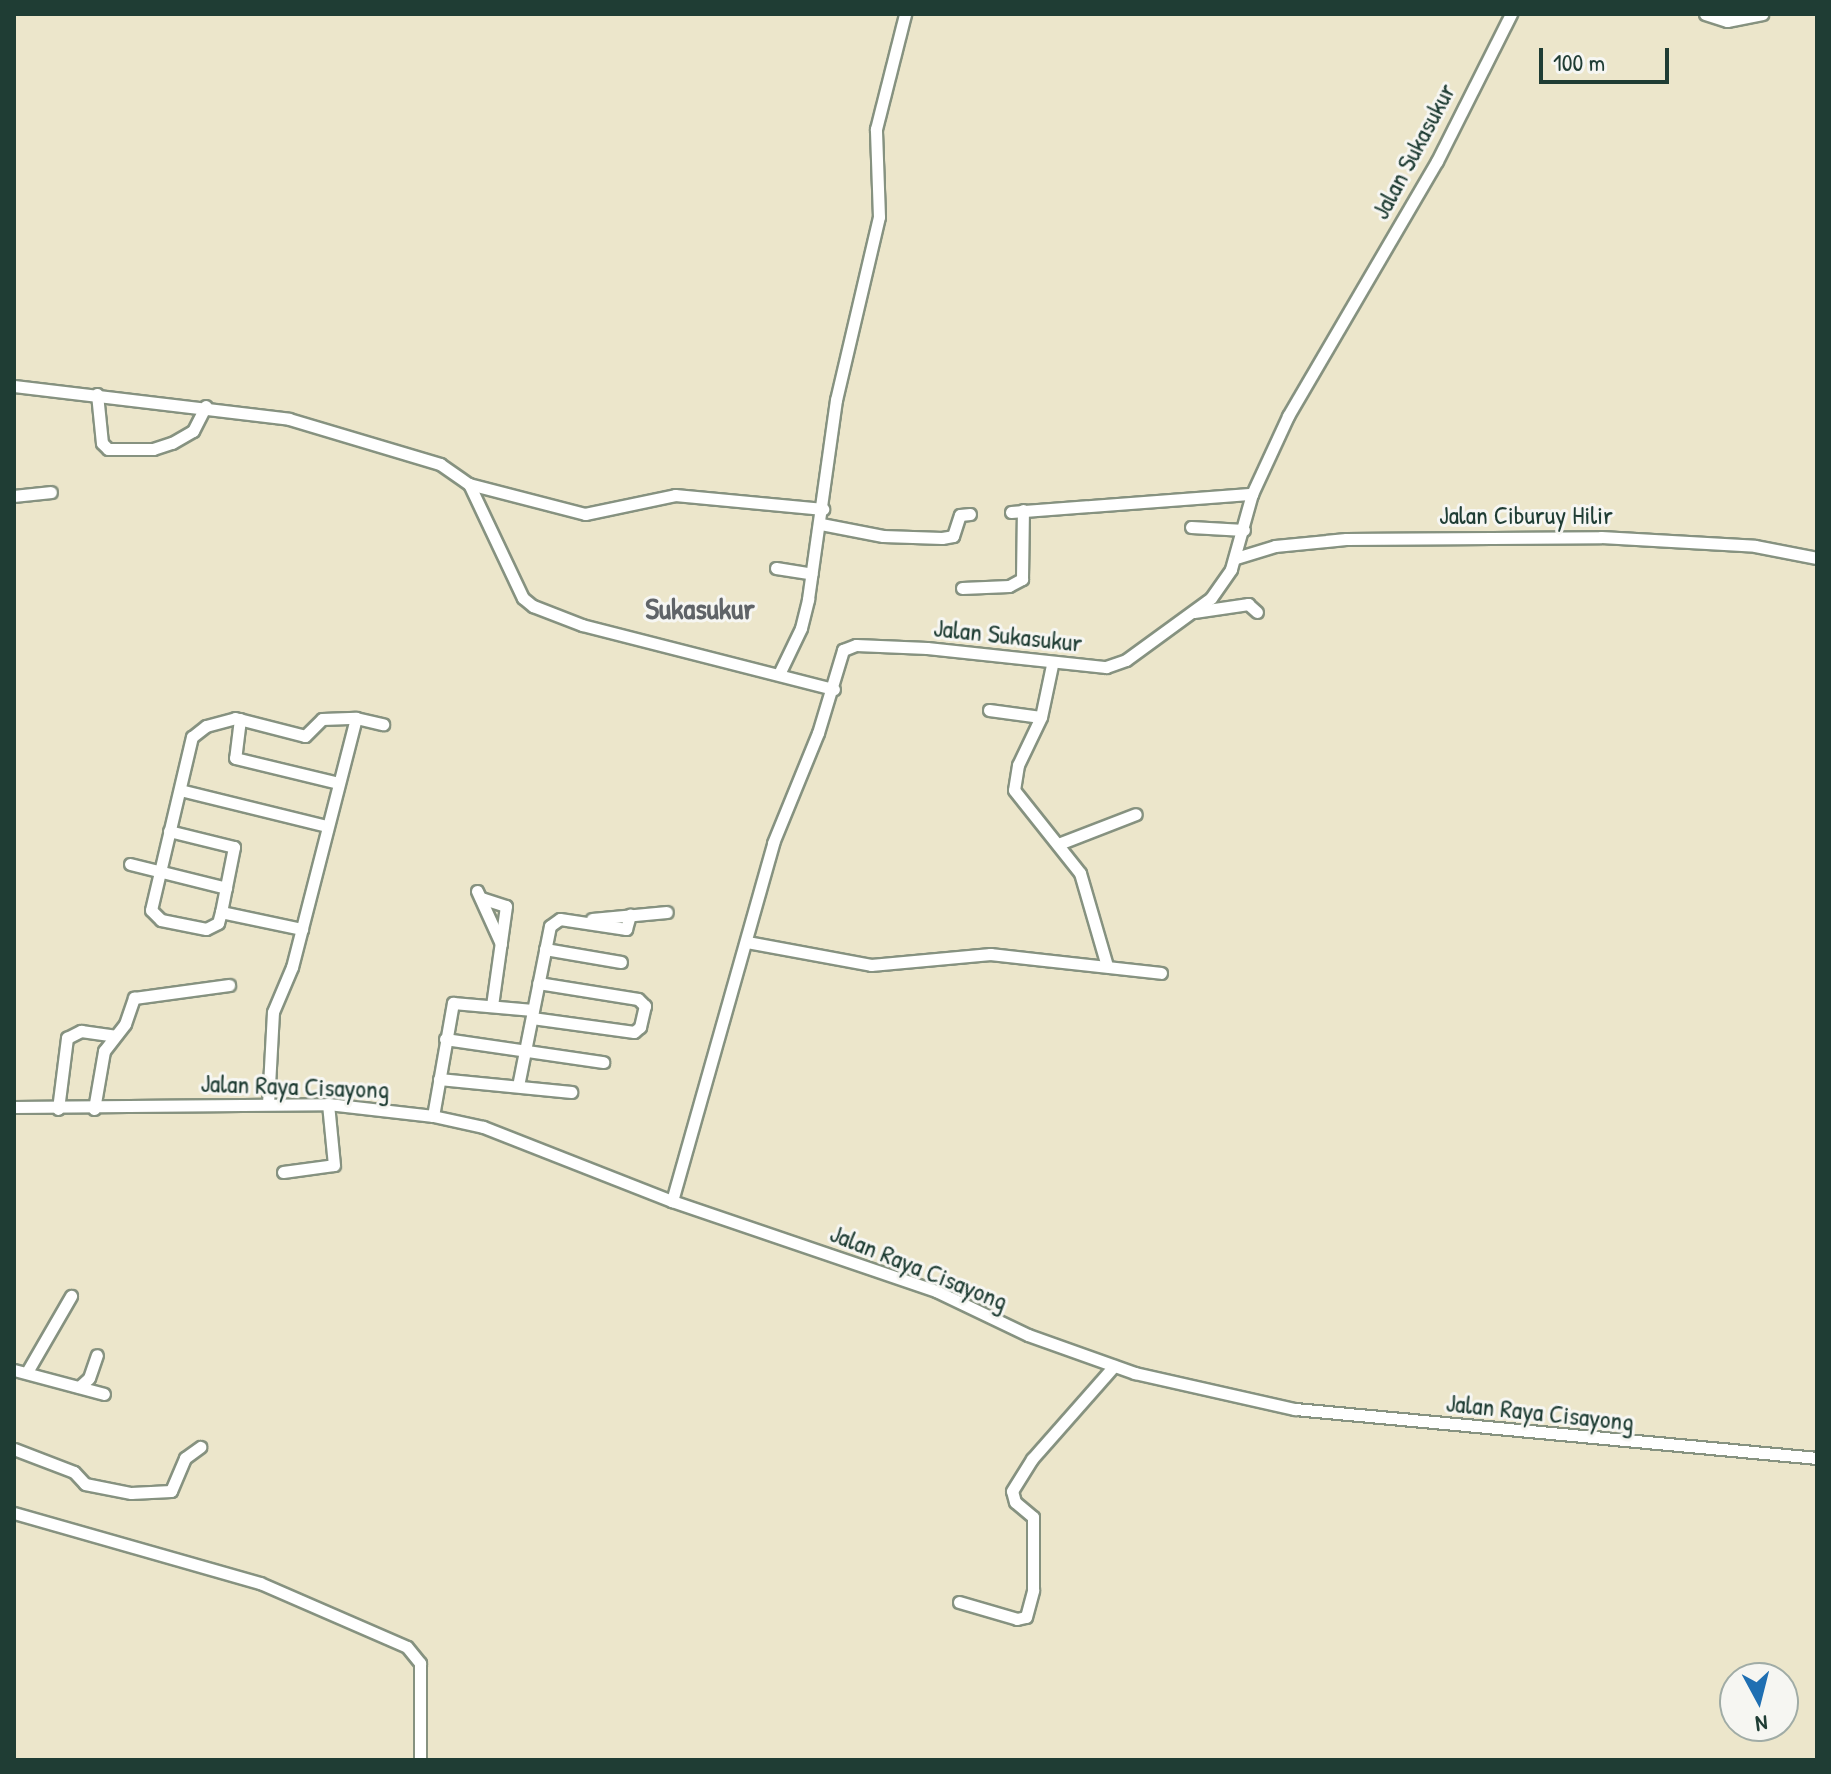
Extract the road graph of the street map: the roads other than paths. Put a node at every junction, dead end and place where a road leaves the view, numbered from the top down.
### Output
1 (905, 14) edge
2 (1511, 14) edge
3 (1705, 14) edge
4 (1762, 14) edge
5 (14, 386) edge
6 (97, 394) junction
7 (206, 406) junction
8 (469, 484) junction
9 (51, 492) dead end
10 (1252, 494) junction
11 (14, 496) edge
12 (823, 509) junction
13 (970, 514) dead end
14 (821, 524) junction
15 (1191, 527) dead end
16 (1244, 530) junction
17 (1236, 558) junction
18 (1817, 558) edge
19 (776, 568) dead end
20 (812, 574) junction
21 (962, 588) dead end
22 (1192, 612) junction
23 (1257, 612) dead end
24 (1052, 665) junction
25 (779, 674) junction
26 (834, 689) junction
27 (989, 710) dead end
28 (1041, 717) junction
29 (356, 718) junction
30 (240, 719) junction
31 (383, 724) dead end
32 (338, 783) junction
33 (180, 790) junction
34 (1136, 814) dead end
35 (327, 826) junction
36 (169, 831) junction
37 (1061, 843) junction
38 (130, 864) dead end
39 (159, 871) junction
40 (226, 888) junction
41 (221, 912) junction
42 (667, 912) dead end
43 (302, 929) junction
44 (747, 942) junction
45 (501, 945) junction
46 (545, 949) junction
47 (621, 962) dead end
48 (1107, 966) junction
49 (1161, 973) dead end
50 (538, 983) junction
51 (229, 985) dead end
52 (492, 1005) junction
53 (532, 1014) junction
54 (115, 1036) junction
55 (445, 1039) junction
56 (526, 1050) junction
57 (603, 1062) dead end
58 (439, 1079) junction
59 (518, 1086) junction
60 (571, 1092) dead end
61 (268, 1104) junction
62 (328, 1104) junction
63 (14, 1107) edge
64 (58, 1109) junction
65 (94, 1109) junction
66 (433, 1116) junction
67 (283, 1172) dead end
68 (672, 1201) junction
69 (71, 1296) dead end
70 (97, 1355) dead end
71 (1114, 1366) junction
72 (14, 1370) edge
73 (27, 1372) junction
74 (79, 1387) junction
75 (104, 1394) dead end
76 (200, 1447) dead end
77 (14, 1449) edge
78 (1817, 1458) edge
79 (14, 1513) edge
80 (959, 1602) dead end
81 (420, 1760) edge

1 - 12 street
2 - 10 street, Jalan Sukasukur
3 - 4 street
5 - 6 street
6 - 7 street
6 - 7 street
7 - 8 street
8 - 12 street
8 - 25 street
9 - 11 street
10 - 16 street, Jalan Sukasukur
10 - 21 street
12 - 14 street
13 - 14 street
14 - 20 street
15 - 16 street
16 - 17 street, Jalan Sukasukur
17 - 18 street, Jalan Ciburuy Hilir
17 - 22 street, Jalan Sukasukur
19 - 20 street
20 - 25 street
22 - 23 street
22 - 24 street, Jalan Sukasukur
24 - 26 street, Jalan Sukasukur
24 - 28 street
25 - 26 street
26 - 44 street, Jalan Sukasukur
27 - 28 street
28 - 37 street
29 - 30 street
29 - 31 street
29 - 32 street
30 - 32 street
30 - 33 street
32 - 35 street
33 - 35 street
33 - 36 street
34 - 37 street
35 - 43 street
36 - 39 street
36 - 40 street
37 - 48 street
38 - 39 street
39 - 40 street
39 - 41 street
40 - 41 street
41 - 43 street
42 - 46 street
43 - 61 street
44 - 48 street
44 - 68 street, Jalan Sukasukur
45 - 45 street
45 - 52 street
46 - 47 street
46 - 50 street
48 - 49 street
50 - 53 street
50 - 53 street
51 - 54 street
52 - 53 street
52 - 55 street
53 - 56 street
54 - 64 street
54 - 65 street
55 - 56 street
55 - 58 street
56 - 57 street
56 - 59 street
58 - 59 street
58 - 66 street
59 - 60 street
61 - 62 street, Jalan Raya Cisayong
61 - 65 street, Jalan Raya Cisayong
62 - 66 street, Jalan Raya Cisayong
62 - 67 street
63 - 64 street, Jalan Raya Cisayong
64 - 65 street, Jalan Raya Cisayong
66 - 68 street, Jalan Raya Cisayong
68 - 71 street, Jalan Raya Cisayong
69 - 73 street
70 - 74 street
71 - 78 street, Jalan Raya Cisayong
71 - 80 street
72 - 73 street
73 - 74 street
74 - 75 street
76 - 77 street
79 - 81 street

